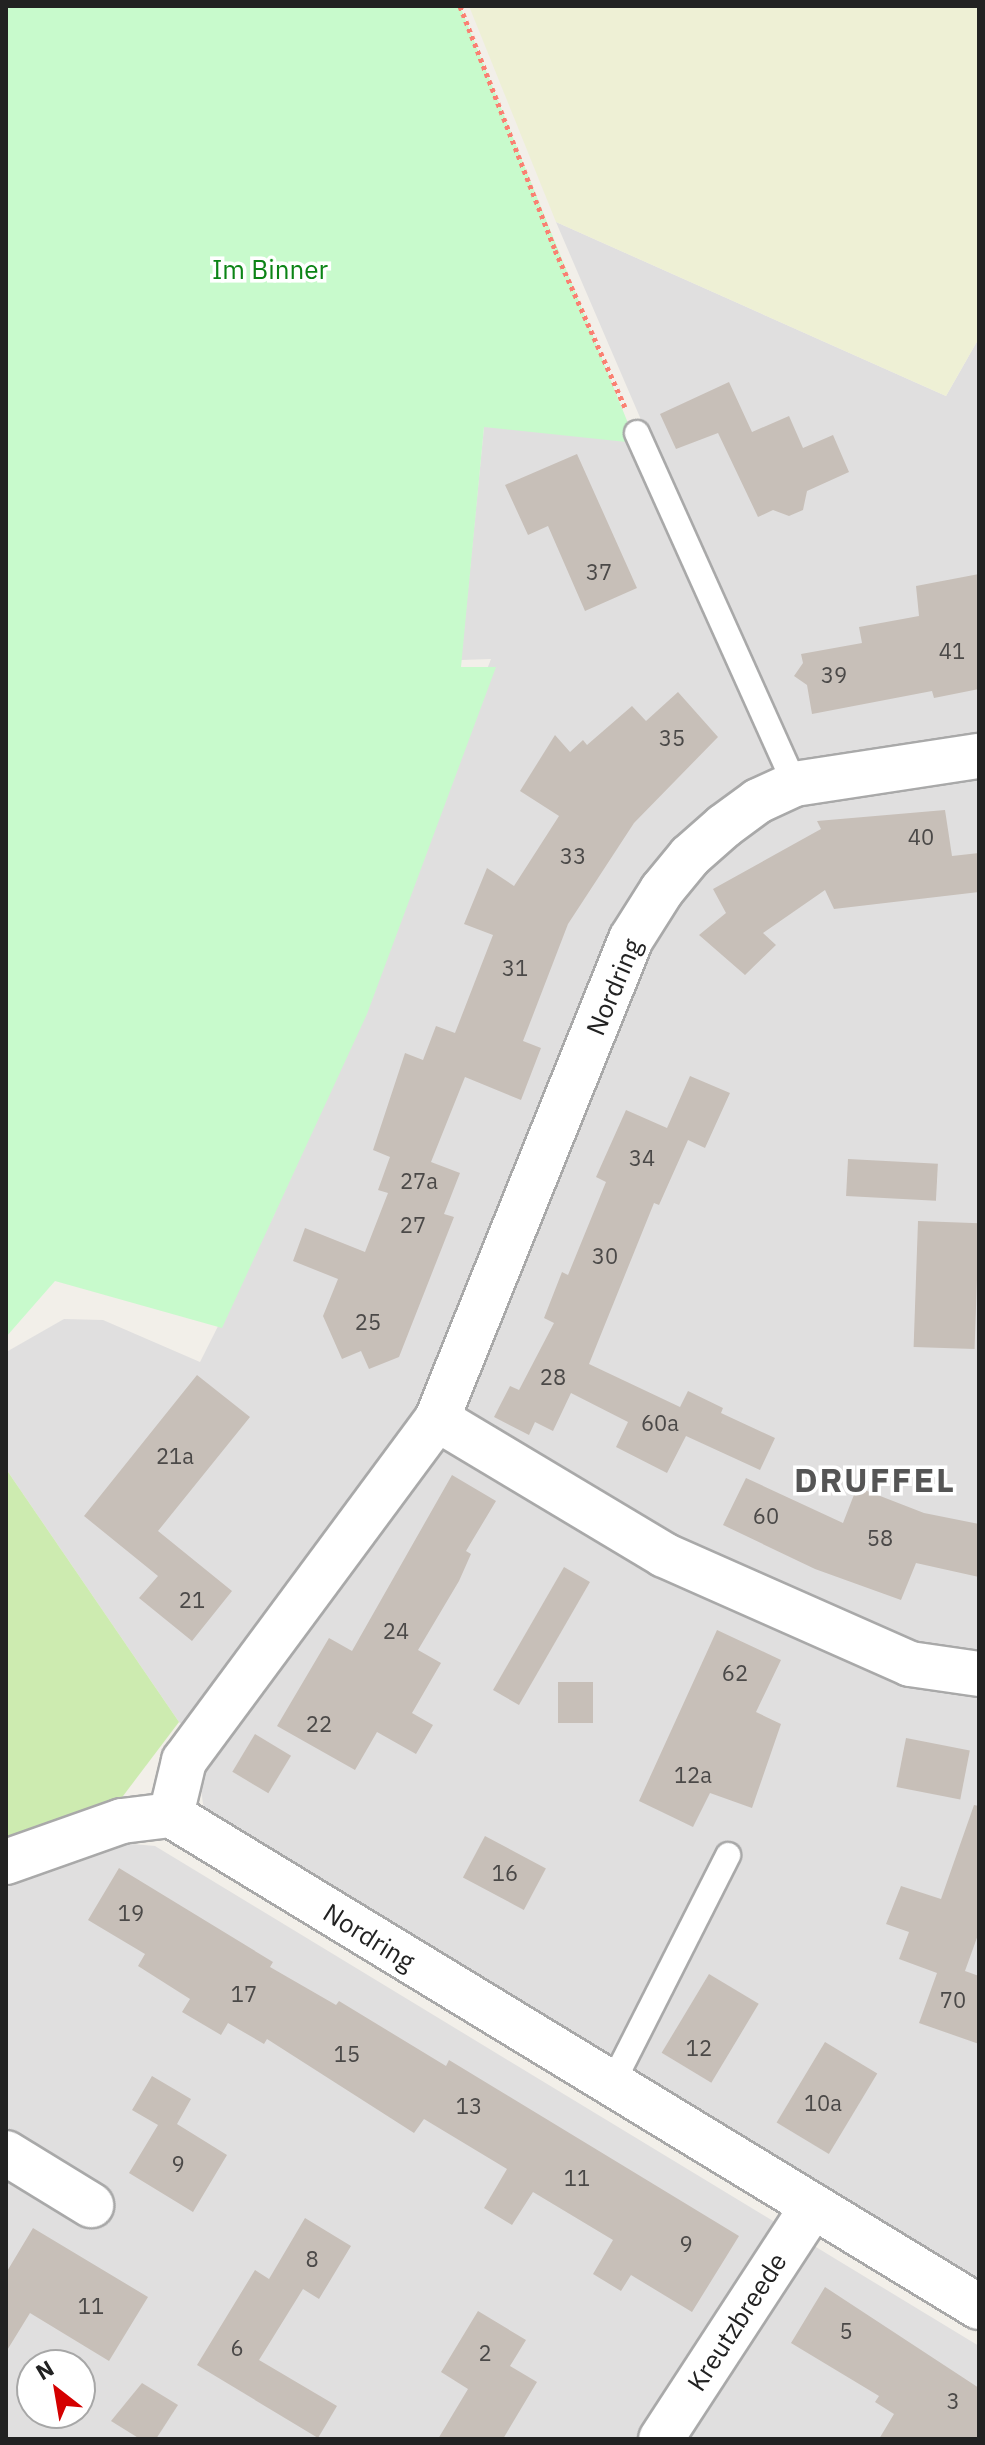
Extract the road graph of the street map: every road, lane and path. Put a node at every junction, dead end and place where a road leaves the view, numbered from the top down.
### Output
1 (460, 6) edge
2 (637, 433) joint
3 (979, 756) edge
4 (795, 784) junction
5 (437, 1419) junction
6 (979, 1674) edge
7 (171, 1815) junction
8 (728, 1855) dead end
9 (6, 1862) edge
10 (611, 2086) junction
11 (6, 2153) edge
12 (91, 2205) dead end
13 (813, 2206) junction
14 (979, 2307) edge
15 (661, 2439) edge

1 - 2 path
2 - 4 lane
3 - 4 street, Nordring
4 - 5 street, Nordring
5 - 6 street
5 - 7 street, Nordring
7 - 9 street
7 - 10 street, Nordring
8 - 10 lane
10 - 13 street, Nordring
11 - 12 street
13 - 14 street, Nordring
13 - 15 street, Kreutzbreede

